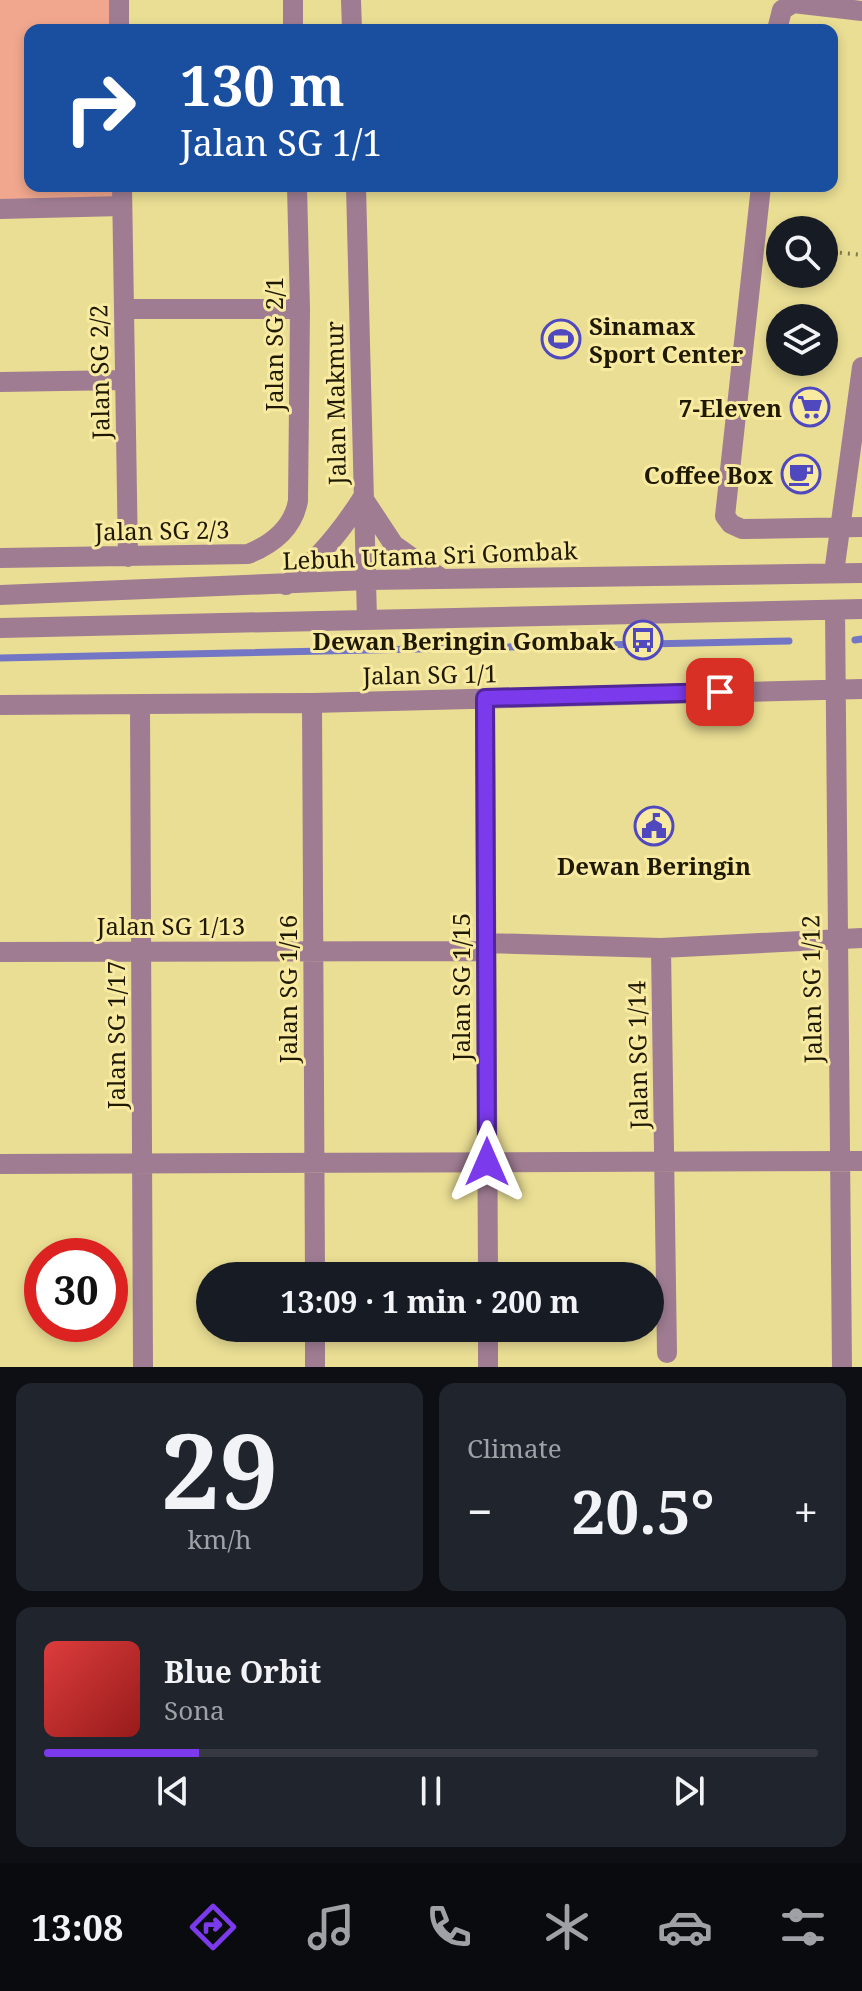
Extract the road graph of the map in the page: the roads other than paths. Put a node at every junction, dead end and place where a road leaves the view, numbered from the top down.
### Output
1 (119, 0) edge
2 (293, 0) edge
3 (351, 0) edge
4 (862, 11) edge
5 (119, 24) edge
6 (293, 24) edge
7 (352, 24) edge
8 (778, 24) edge
9 (297, 192) edge
10 (356, 192) edge
11 (760, 192) edge
12 (122, 196) edge
13 (0, 209) edge
14 (124, 309) junction
15 (300, 309) junction
16 (862, 367) edge
17 (125, 380) junction
18 (0, 382) edge
19 (860, 394) edge
20 (363, 497) junction
21 (298, 501) joint
22 (840, 527) junction
23 (862, 527) edge
24 (128, 557) junction
25 (0, 558) edge
26 (834, 573) junction
27 (862, 573) edge
28 (442, 579) junction
29 (367, 580) junction
30 (286, 585) junction
31 (0, 595) edge
32 (862, 609) edge
33 (835, 610) junction
34 (367, 619) junction
35 (0, 628) edge
36 (862, 689) edge
37 (834, 690) junction
38 (485, 698) junction
39 (312, 703) junction
40 (140, 704) junction
41 (0, 705) edge
42 (862, 938) edge
43 (836, 939) junction
44 (486, 947) junction
45 (661, 948) junction
46 (313, 951) junction
47 (0, 952) edge
48 (141, 952) junction
49 (665, 1161) junction
50 (839, 1161) junction
51 (862, 1161) edge
52 (487, 1162) junction
53 (314, 1163) junction
54 (0, 1164) edge
55 (142, 1164) junction
56 (315, 1262) edge
57 (488, 1262) edge
58 (315, 1342) edge
59 (488, 1342) edge
60 (667, 1353) dead end
61 (143, 1367) edge
62 (315, 1367) edge
63 (488, 1367) edge
64 (842, 1367) edge

1 - 5 street
2 - 6 street
3 - 7 street
4 - 8 street
9 - 15 street, Jalan SG 2/1
10 - 20 street, Jalan Makmur
11 - 22 street
12 - 13 street
12 - 14 street, Jalan SG 2/2
14 - 15 street
14 - 17 street, Jalan SG 2/2
15 - 21 street, Jalan SG 2/1
16 - 19 street
17 - 18 street
17 - 24 street, Jalan SG 2/2
19 - 22 street
20 - 28 street
20 - 29 street, Jalan Makmur
20 - 30 street
21 - 24 street, Jalan SG 2/3
22 - 23 street
22 - 26 street
24 - 25 street, Jalan SG 2/3
26 - 27 street, Lebuh Utama Sri Gombak
26 - 28 street, Lebuh Utama Sri Gombak
28 - 29 street, Lebuh Utama Sri Gombak
29 - 30 street, Lebuh Utama Sri Gombak
29 - 34 street, Jalan Makmur
30 - 31 street, Lebuh Utama Sri Gombak
32 - 33 street
33 - 34 street
33 - 37 street, Jalan SG 1/12
34 - 35 street
36 - 37 street, Jalan SG 1/1
37 - 38 street, Jalan SG 1/1
37 - 43 street, Jalan SG 1/12
38 - 39 street, Jalan SG 1/1
38 - 44 street, Jalan SG 1/15
39 - 40 street, Jalan SG 1/1
39 - 46 street, Jalan SG 1/16
40 - 41 street, Jalan SG 1/1
40 - 48 street, Jalan SG 1/17
42 - 43 street, Jalan SG 1/13
43 - 45 street, Jalan SG 1/13
43 - 50 street, Jalan SG 1/12
44 - 45 street, Jalan SG 1/13
44 - 46 street, Jalan SG 1/13
44 - 52 street, Jalan SG 1/15
45 - 49 street, Jalan SG 1/14
46 - 48 street, Jalan SG 1/13
46 - 53 street, Jalan SG 1/16
47 - 48 street, Jalan SG 1/13
48 - 55 street, Jalan SG 1/17
49 - 50 street, Jalan SG 1/14
49 - 52 street, Jalan SG 1/14
49 - 60 street, Jalan SG 1/14
50 - 51 street, Jalan SG 1/14
50 - 64 street, Jalan SG 1/12
52 - 53 street, Jalan SG 1/14
52 - 57 street, Jalan SG 1/15
53 - 55 street, Jalan SG 1/14
53 - 56 street, Jalan SG 1/16
54 - 55 street, Jalan SG 1/14
55 - 61 street, Jalan SG 1/17
58 - 62 street
59 - 63 street

